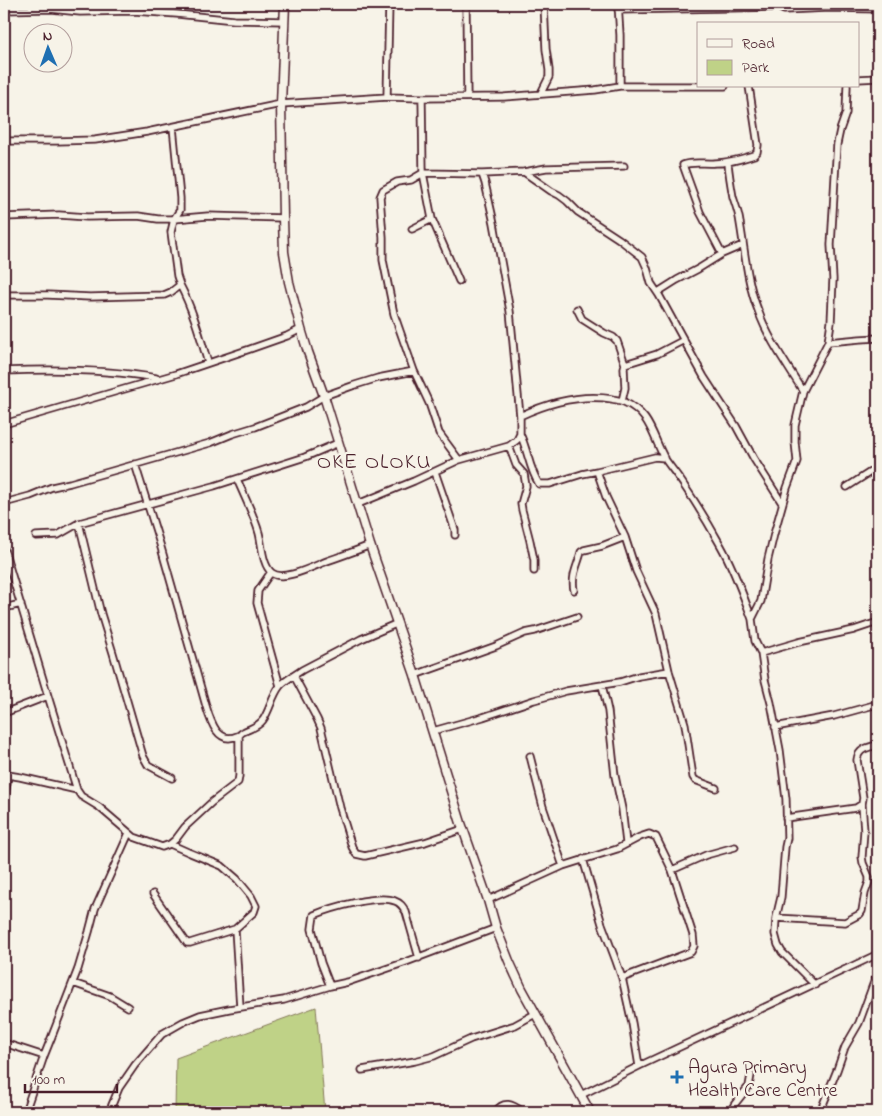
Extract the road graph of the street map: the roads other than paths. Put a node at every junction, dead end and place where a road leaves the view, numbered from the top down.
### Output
1 (284, 4) edge
2 (389, 4) edge
3 (466, 4) edge
4 (544, 4) edge
5 (618, 7) edge
6 (878, 9) edge
7 (4, 10) edge
8 (284, 21) junction
9 (878, 78) edge
10 (860, 79) edge
11 (620, 86) junction
12 (697, 86) edge
13 (749, 88) edge
14 (847, 88) edge
15 (541, 93) junction
16 (388, 97) junction
17 (467, 97) junction
18 (422, 98) junction
19 (281, 104) junction
20 (173, 127) junction
21 (4, 141) edge
22 (728, 163) junction
23 (624, 166) dead end
24 (524, 172) junction
25 (423, 173) junction
26 (482, 174) junction
27 (4, 217) edge
28 (282, 218) junction
29 (432, 218) junction
30 (174, 219) junction
31 (412, 229) dead end
32 (743, 244) junction
33 (722, 254) junction
34 (459, 282) dead end
35 (180, 285) junction
36 (658, 292) junction
37 (4, 295) edge
38 (577, 309) dead end
39 (301, 329) junction
40 (878, 338) edge
41 (684, 340) junction
42 (828, 342) junction
43 (208, 363) junction
44 (625, 364) junction
45 (4, 371) edge
46 (414, 371) junction
47 (159, 379) junction
48 (803, 391) junction
49 (324, 396) junction
50 (622, 401) junction
51 (520, 416) junction
52 (4, 424) edge
53 (520, 434) junction
54 (338, 443) junction
55 (509, 446) junction
56 (665, 458) junction
57 (459, 460) junction
58 (135, 464) junction
59 (878, 468) edge
60 (597, 471) junction
61 (435, 472) junction
62 (237, 479) junction
63 (847, 487) dead end
64 (4, 503) edge
65 (782, 503) junction
66 (147, 504) junction
67 (358, 504) junction
68 (79, 523) junction
69 (455, 535) dead end
70 (36, 536) dead end
71 (625, 537) junction
72 (370, 545) junction
73 (4, 549) edge
74 (534, 571) dead end
75 (271, 572) junction
76 (574, 590) dead end
77 (21, 604) junction
78 (4, 608) edge
79 (577, 617) dead end
80 (752, 619) junction
81 (878, 622) edge
82 (398, 623) junction
83 (761, 653) junction
84 (669, 671) junction
85 (415, 675) junction
86 (294, 676) junction
87 (602, 685) junction
88 (280, 686) junction
89 (48, 696) junction
90 (878, 706) edge
91 (4, 713) edge
92 (775, 727) junction
93 (433, 731) junction
94 (239, 736) junction
95 (878, 745) edge
96 (530, 756) dead end
97 (6, 776) edge
98 (172, 778) dead end
99 (716, 788) dead end
100 (77, 790) junction
101 (862, 804) junction
102 (4, 805) edge
103 (786, 818) junction
104 (464, 829) junction
105 (129, 833) junction
106 (626, 843) junction
107 (170, 844) junction
108 (735, 847) dead end
109 (583, 859) junction
110 (562, 866) junction
111 (672, 870) junction
112 (153, 894) dead end
113 (488, 900) junction
114 (776, 918) junction
115 (496, 928) junction
116 (235, 929) junction
117 (878, 954) edge
118 (419, 958) junction
119 (878, 971) edge
120 (622, 978) junction
121 (73, 983) junction
122 (815, 984) junction
123 (330, 986) junction
124 (128, 1007) dead end
125 (240, 1007) junction
126 (535, 1014) junction
127 (4, 1043) edge
128 (44, 1056) junction
129 (639, 1066) junction
130 (362, 1070) dead end
131 (751, 1075) dead end
132 (581, 1095) junction
133 (25, 1112) edge
134 (109, 1112) edge
135 (495, 1112) edge
136 (523, 1112) edge
137 (590, 1112) edge
138 (733, 1112) edge
139 (820, 1112) edge

1 - 8 street
2 - 16 street
3 - 17 street
4 - 15 street
5 - 6 street
5 - 11 street
7 - 8 street
8 - 19 street
9 - 10 street
11 - 12 street
11 - 15 street
13 - 22 street
14 - 42 street
15 - 17 street
16 - 18 street
16 - 19 street
17 - 18 street
18 - 25 street
19 - 20 street
19 - 28 street
20 - 21 street
20 - 30 street
22 - 32 street
22 - 33 street
23 - 24 street
24 - 26 street
24 - 36 street
25 - 26 street
25 - 29 street
25 - 46 street
26 - 51 street
27 - 30 street
28 - 30 street
28 - 39 street
29 - 31 street
29 - 34 street
30 - 35 street
32 - 33 street
32 - 48 street
33 - 36 street
35 - 37 street
35 - 43 street
36 - 41 street
38 - 44 street
39 - 43 street
39 - 49 street
40 - 42 street
41 - 44 street
41 - 65 street
42 - 48 street
43 - 47 street
44 - 50 street
45 - 47 street
46 - 49 street
46 - 57 street
47 - 52 street
48 - 65 street
49 - 54 street
49 - 58 street
50 - 51 street
50 - 56 street
51 - 53 street
53 - 55 street
53 - 60 street
54 - 62 street
54 - 67 street
55 - 57 street
55 - 74 street
56 - 60 street
56 - 80 street
57 - 61 street
58 - 64 street
58 - 66 street
59 - 63 street
60 - 71 street
61 - 67 street
61 - 69 street
62 - 66 street
62 - 75 street
65 - 80 street
66 - 68 street
66 - 94 street
67 - 72 street
68 - 70 street
68 - 98 street
71 - 76 street
71 - 84 street
72 - 75 street
72 - 82 street
73 - 77 street
75 - 88 street
77 - 78 street
77 - 89 street
79 - 85 street
80 - 83 street
81 - 83 street
82 - 85 street
82 - 86 street
83 - 92 street
84 - 87 street
84 - 99 street
85 - 93 street
86 - 88 street
86 - 104 street
87 - 93 street
87 - 106 street
88 - 94 street
89 - 91 street
89 - 100 street
90 - 92 street
92 - 103 street
93 - 104 street
94 - 107 street
95 - 101 street
96 - 110 street
97 - 100 street
97 - 102 street
100 - 105 street
101 - 103 street
101 - 114 street
103 - 114 street
104 - 113 street
105 - 107 street
105 - 121 street
106 - 109 street
106 - 111 street
107 - 116 street
108 - 111 street
109 - 110 street
109 - 120 street
110 - 113 street
111 - 120 street
112 - 116 street
113 - 115 street
114 - 122 street
115 - 118 street
115 - 126 street
116 - 125 street
117 - 122 street
118 - 123 street
118 - 123 street
119 - 139 street
120 - 129 street
121 - 124 street
121 - 128 street
122 - 129 street
123 - 125 street
125 - 134 street
126 - 130 street
126 - 132 street
127 - 128 street
128 - 133 street
129 - 132 street
131 - 138 street
132 - 137 street
135 - 136 street

